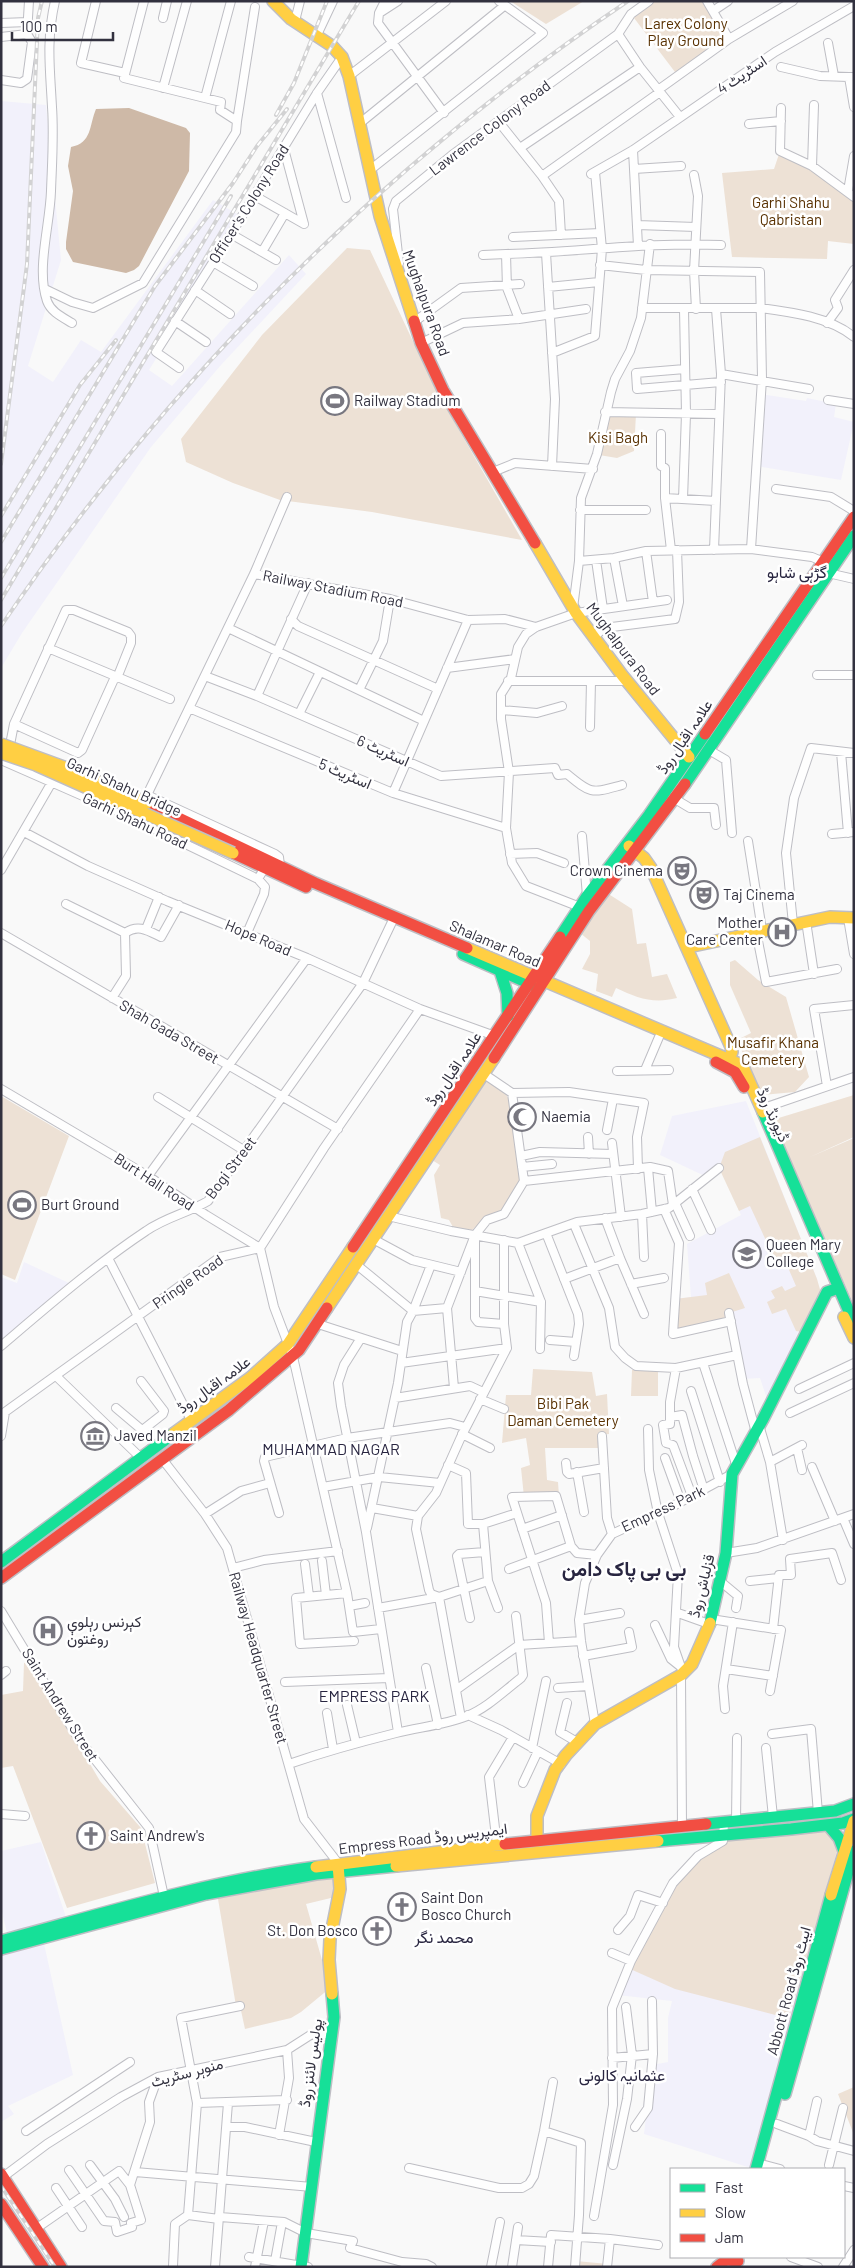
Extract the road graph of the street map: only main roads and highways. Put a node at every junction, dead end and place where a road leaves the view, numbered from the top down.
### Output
1 (273, 1) edge
2 (854, 517) edge
3 (854, 536) edge
4 (770, 638) junction
5 (780, 645) junction
6 (1, 744) edge
7 (689, 757) junction
8 (3, 759) edge
9 (632, 848) junction
10 (234, 849) junction
11 (851, 918) edge
12 (688, 947) junction
13 (542, 963) junction
14 (513, 968) junction
15 (500, 971) junction
16 (531, 980) junction
17 (543, 985) junction
18 (508, 1016) junction
19 (522, 1016) junction
20 (728, 1063) junction
21 (744, 1069) joint
22 (467, 1077) junction
23 (481, 1078) junction
24 (833, 1290) junction
25 (854, 1323) edge
26 (854, 1338) edge
27 (1, 1562) edge
28 (1, 1578) edge
29 (854, 1804) edge
30 (851, 1823) edge
31 (828, 1825) junction
32 (724, 1829) junction
33 (536, 1840) junction
34 (849, 1851) edge
35 (339, 1868) junction
36 (165, 1901) junction
37 (1, 1941) edge
38 (1, 1949) edge
39 (781, 2093) junction
40 (762, 2168) edge
41 (2, 2176) edge
42 (1, 2204) edge
43 (735, 2261) edge
44 (304, 2266) edge
45 (43, 2267) edge
46 (61, 2267) edge
47 (717, 2267) edge

1 - 7 main road, Mughalpura Road
2 - 4 main road, علامہ اقبال روڈ
3 - 5 main road, علامہ اقبال روڈ
4 - 5 main road
4 - 7 main road, علامہ اقبال روڈ
5 - 9 main road, علامہ اقبال روڈ
6 - 10 main road, Garhi Shahu Bridge, bridge
7 - 9 main road, علامہ اقبال روڈ
8 - 10 main road, Garhi Shahu Bridge, bridge
9 - 12 main road
9 - 13 main road, علامہ اقبال روڈ
9 - 17 main road, علامہ اقبال روڈ
10 - 14 main road, Shalamar Road
10 - 15 main road, Shalamar Road
11 - 12 main road
12 - 20 main road
13 - 14 main road
13 - 16 main road, علامہ اقبال روڈ
14 - 16 main road, Shalamar Road
15 - 16 main road, Shalamar Road
15 - 18 main road
16 - 17 main road, Shalamar Road
16 - 18 main road, علامہ اقبال روڈ
17 - 19 main road, علامہ اقبال روڈ
17 - 20 main road, Shalamar Road
18 - 22 main road, علامہ اقبال روڈ
19 - 20 main road, ڈیورنڈ روڈ
19 - 23 main road, علامہ اقبال روڈ
20 - 21 main road, Shalamar Road
20 - 24 main road, ڈیورنڈ روڈ
21 - 25 main road, ڈیورنڈ روڈ
22 - 23 main road
22 - 27 main road, علامہ اقبال روڈ
23 - 28 main road, علامہ اقبال روڈ
24 - 26 main road, ڈیورنڈ روڈ
24 - 33 main road, قزلباش روڈ
29 - 32 main road, Empress Road ایمپریس روڈ
30 - 31 main road, Empress Road ایمپریس روڈ
30 - 34 main road, Abbott Road ایبٹ روڈ
31 - 32 main road, Empress Road ایمپریس روڈ
31 - 34 main road
32 - 33 main road, Empress Road ایمپریس روڈ
32 - 35 main road, Empress Road ایمپریس روڈ
33 - 35 main road, Empress Road ایمپریس روڈ
34 - 39 main road, Abbott Road ایبٹ روڈ
35 - 36 main road, Empress Road ایمپریس روڈ
35 - 44 main road, پولیس لائنز روڈ
36 - 37 main road, Empress Road ایمپریس روڈ
36 - 38 main road, Empress Road ایمپریس روڈ
39 - 40 main road, Abbott Road ایبٹ روڈ
39 - 40 main road, Abbott Road ایبٹ روڈ
41 - 46 main road
42 - 45 main road
43 - 47 main road

